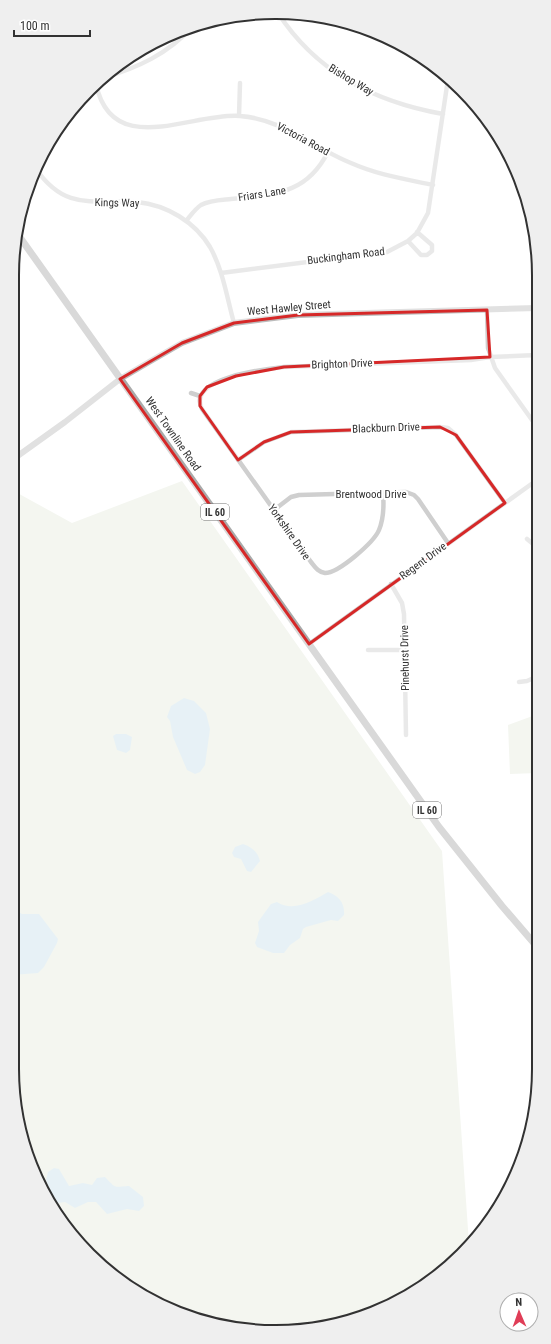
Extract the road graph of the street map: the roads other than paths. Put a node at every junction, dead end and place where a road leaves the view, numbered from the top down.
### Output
1 (283, 19) edge
2 (181, 38) edge
3 (117, 73) edge
4 (240, 83) dead end
5 (447, 85) edge
6 (98, 90) edge
7 (444, 114) junction
8 (239, 116) junction
9 (328, 152) junction
10 (40, 174) edge
11 (434, 185) junction
12 (186, 221) junction
13 (418, 232) junction
14 (21, 241) edge
15 (408, 241) junction
16 (221, 273) junction
17 (532, 308) edge
18 (487, 310) junction
19 (234, 323) junction
20 (532, 355) edge
21 (490, 357) junction
22 (120, 380) junction
23 (191, 393) dead end
24 (200, 396) junction
25 (532, 420) edge
26 (19, 455) edge
27 (238, 460) junction
28 (532, 484) edge
29 (383, 493) junction
30 (505, 503) junction
31 (274, 510) junction
32 (527, 539) dead end
33 (448, 543) junction
34 (532, 543) edge
35 (391, 584) junction
36 (309, 644) junction
37 (368, 650) dead end
38 (404, 650) junction
39 (532, 679) edge
40 (519, 682) dead end
41 (406, 735) dead end
42 (532, 941) edge

1 - 7 street, Bishop Way
2 - 3 street
4 - 8 street
5 - 7 street, Buckingham Road
6 - 8 street, Victoria Road
7 - 11 street, Buckingham Road
8 - 9 street, Victoria Road
9 - 11 street, Victoria Road
9 - 12 street, Friars Lane
10 - 12 street, Kings Way
11 - 13 street, Buckingham Road
12 - 16 street, Kings Way
13 - 15 street, Buckingham Road
13 - 15 street
14 - 22 main road, West Townline Road / IL 60
15 - 16 street, Buckingham Road
16 - 19 street, Kings Way
17 - 18 street, West Hawley Street
18 - 19 street, West Hawley Street
18 - 21 street
19 - 22 street, West Hawley Street
20 - 21 street, Brighton Drive
21 - 24 street, Brighton Drive
21 - 25 street
22 - 26 street, West Hawley Street
22 - 36 main road, West Townline Road / IL 60
23 - 24 street
24 - 27 street, Yorkshire Drive
27 - 30 street, Blackburn Drive
27 - 31 street, Yorkshire Drive
28 - 30 street, Regent Drive
29 - 31 street, Brentwood Drive
29 - 31 street, Yorkshire Drive
29 - 33 street, Brentwood Drive
30 - 33 street, Regent Drive
32 - 34 street
33 - 35 street, Regent Drive
35 - 36 street, Regent Drive
35 - 38 street, Pinehurst Drive
36 - 42 main road, IL 60
37 - 38 street
38 - 41 street, Pinehurst Drive
39 - 40 street

